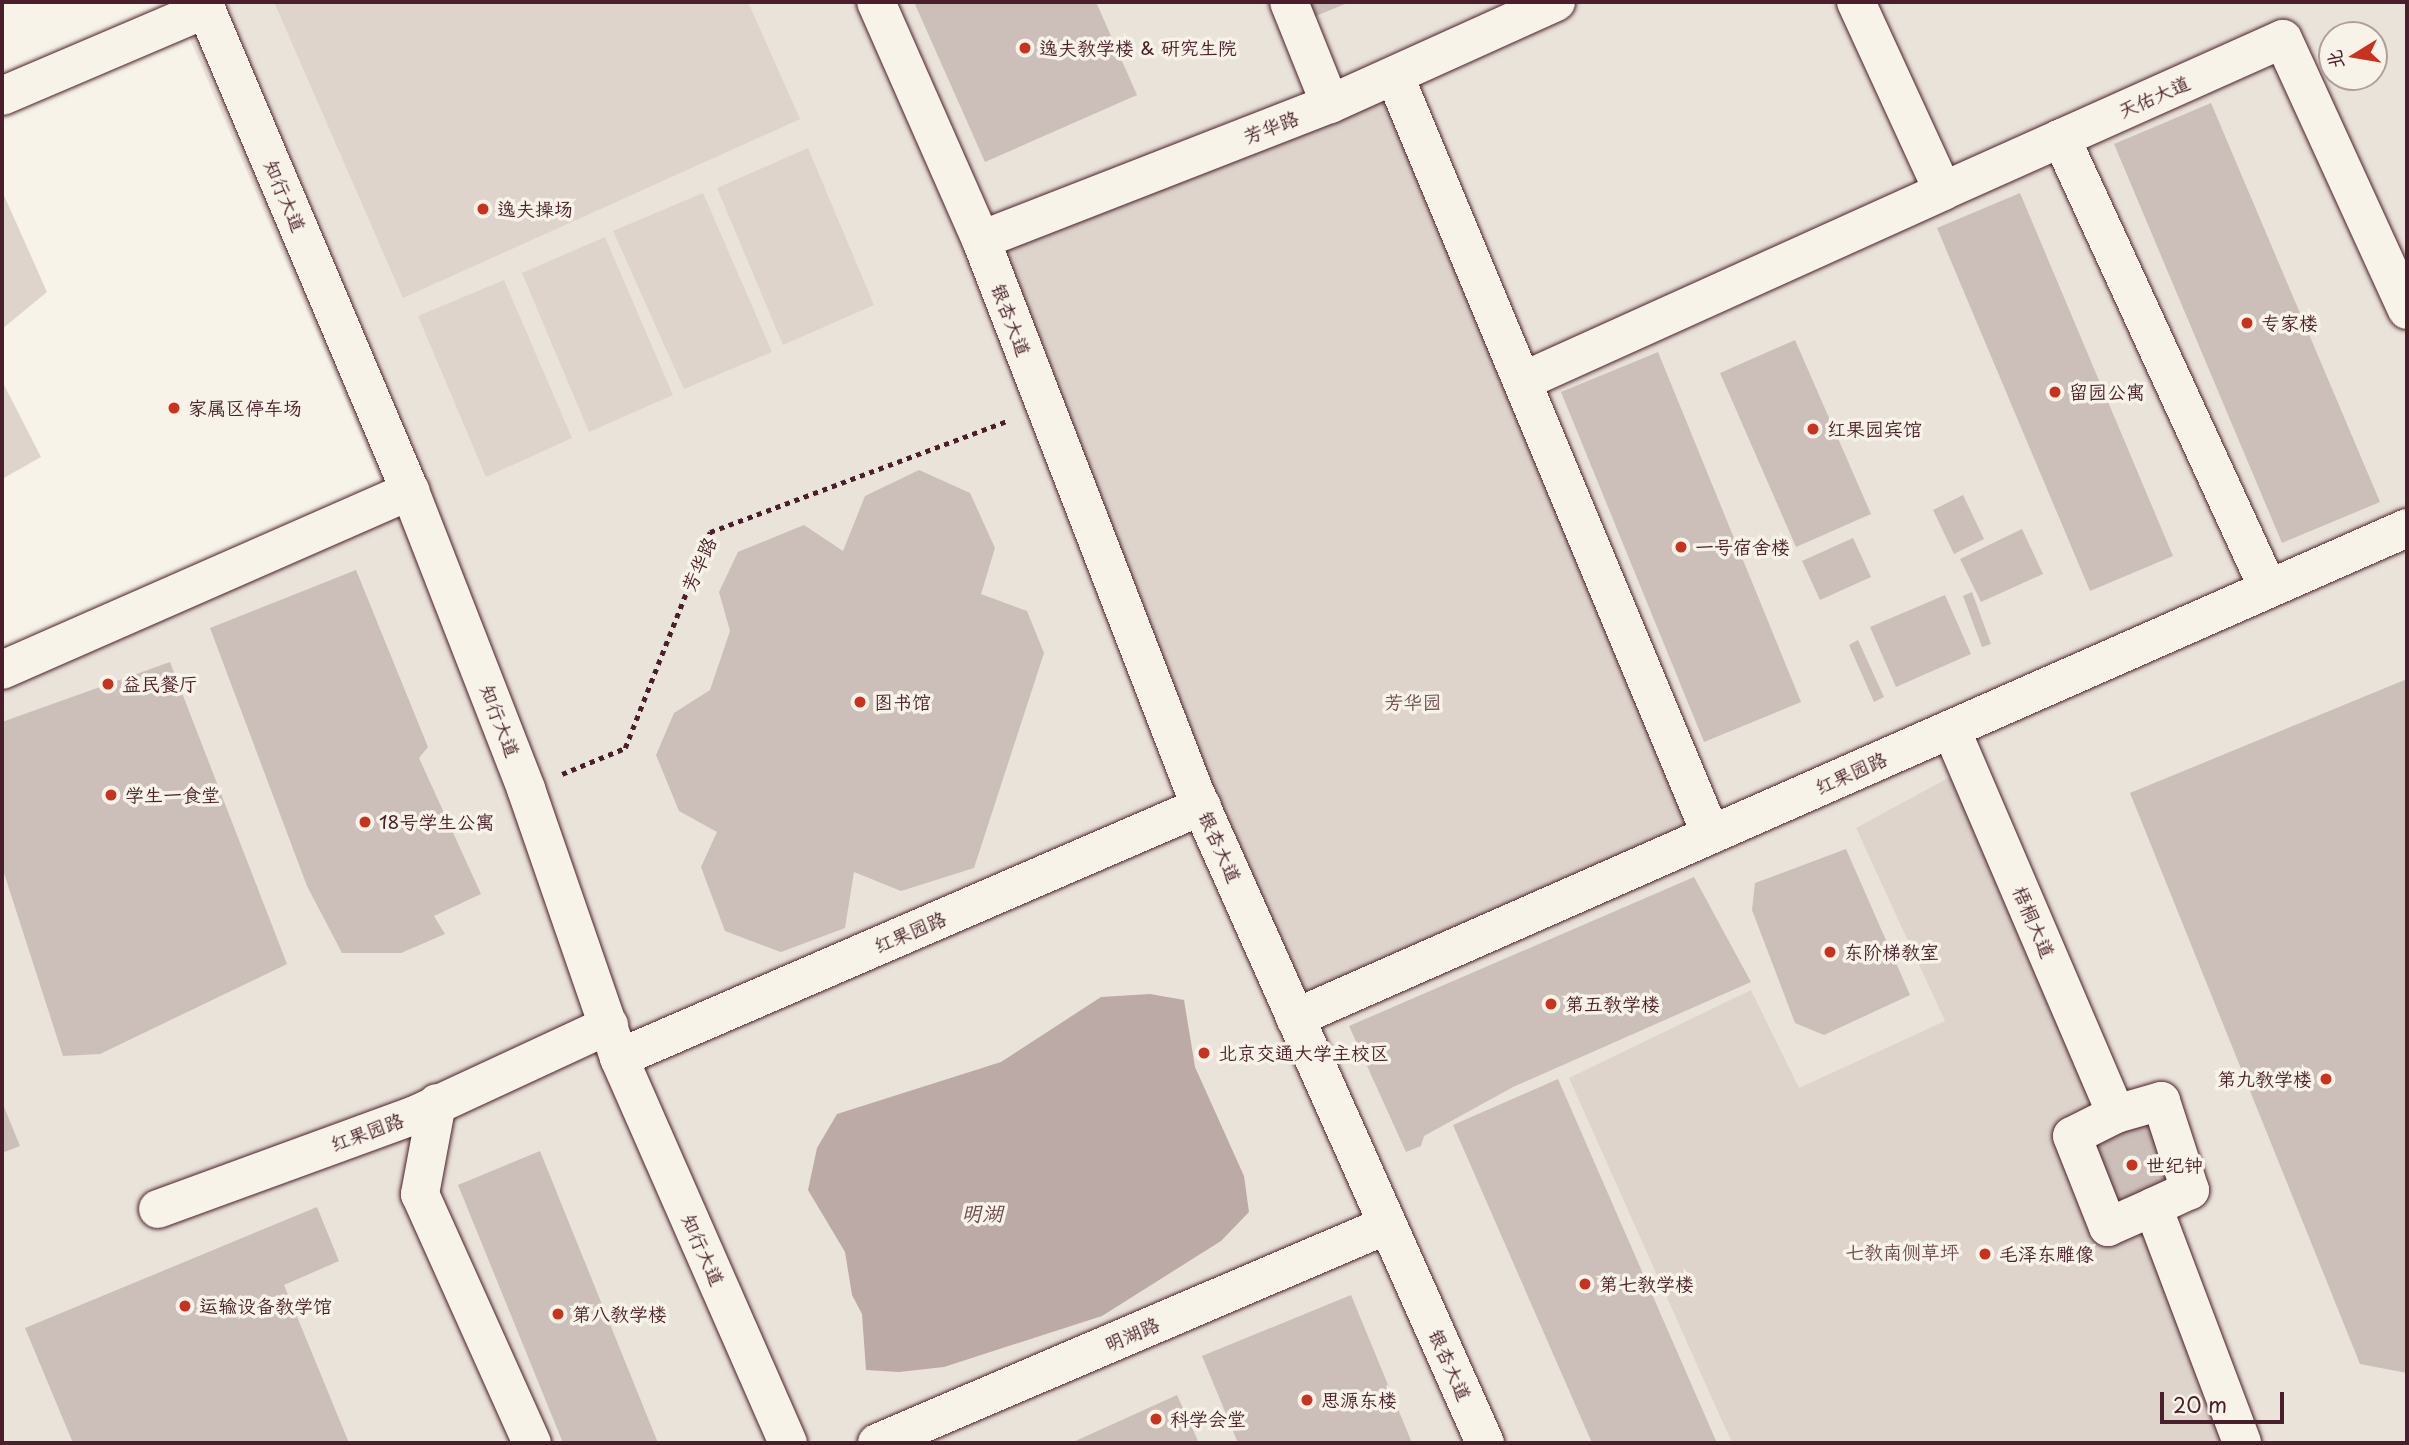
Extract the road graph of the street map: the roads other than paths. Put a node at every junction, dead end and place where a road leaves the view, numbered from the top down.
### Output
1 (876, 2) edge
2 (1289, 2) edge
3 (1556, 2) edge
4 (1856, 2) edge
5 (204, 5) edge
6 (1514, 10) edge
7 (1395, 77) junction
8 (2, 96) edge
9 (1330, 104) junction
10 (2061, 138) junction
11 (1942, 191) junction
12 (981, 240) junction
13 (2407, 310) edge
14 (1523, 381) junction
15 (410, 491) junction
16 (2407, 528) edge
17 (2268, 589) junction
18 (2, 670) edge
19 (1951, 729) junction
20 (1202, 806) junction
21 (1711, 835) junction
22 (1295, 1018) junction
23 (614, 1041) junction
24 (437, 1103) junction
25 (2116, 1114) junction
26 (2153, 1208) junction
27 (158, 1209) dead end
28 (1387, 1225) junction
29 (532, 1443) edge
30 (788, 1443) edge
31 (877, 1443) edge
32 (1485, 1443) edge
33 (2242, 1443) edge

1 - 12 street, 银杏大道
2 - 9 street
3 - 6 street, 芳华路
4 - 11 street
5 - 8 street
5 - 15 street, 知行大道
6 - 7 street, 芳华路
7 - 9 street, 芳华路
7 - 14 street
9 - 12 street, 芳华路
10 - 11 street, 天佑大道
10 - 13 street, 天佑大道
10 - 17 street
11 - 14 street, 天佑大道
12 - 20 street, 银杏大道
14 - 21 street
15 - 18 street
15 - 23 street, 知行大道
16 - 17 street, 红果园路
17 - 19 street, 红果园路
19 - 21 street, 红果园路
19 - 25 street, 梧桐大道
20 - 22 street, 银杏大道
20 - 23 street, 红果园路
21 - 22 street, 红果园路
22 - 28 street, 银杏大道
23 - 24 street, 红果园路
23 - 30 street, 知行大道
24 - 27 street, 红果园路
24 - 29 street
25 - 26 street
25 - 26 street
26 - 33 street
28 - 31 street, 明湖路
28 - 32 street, 银杏大道

